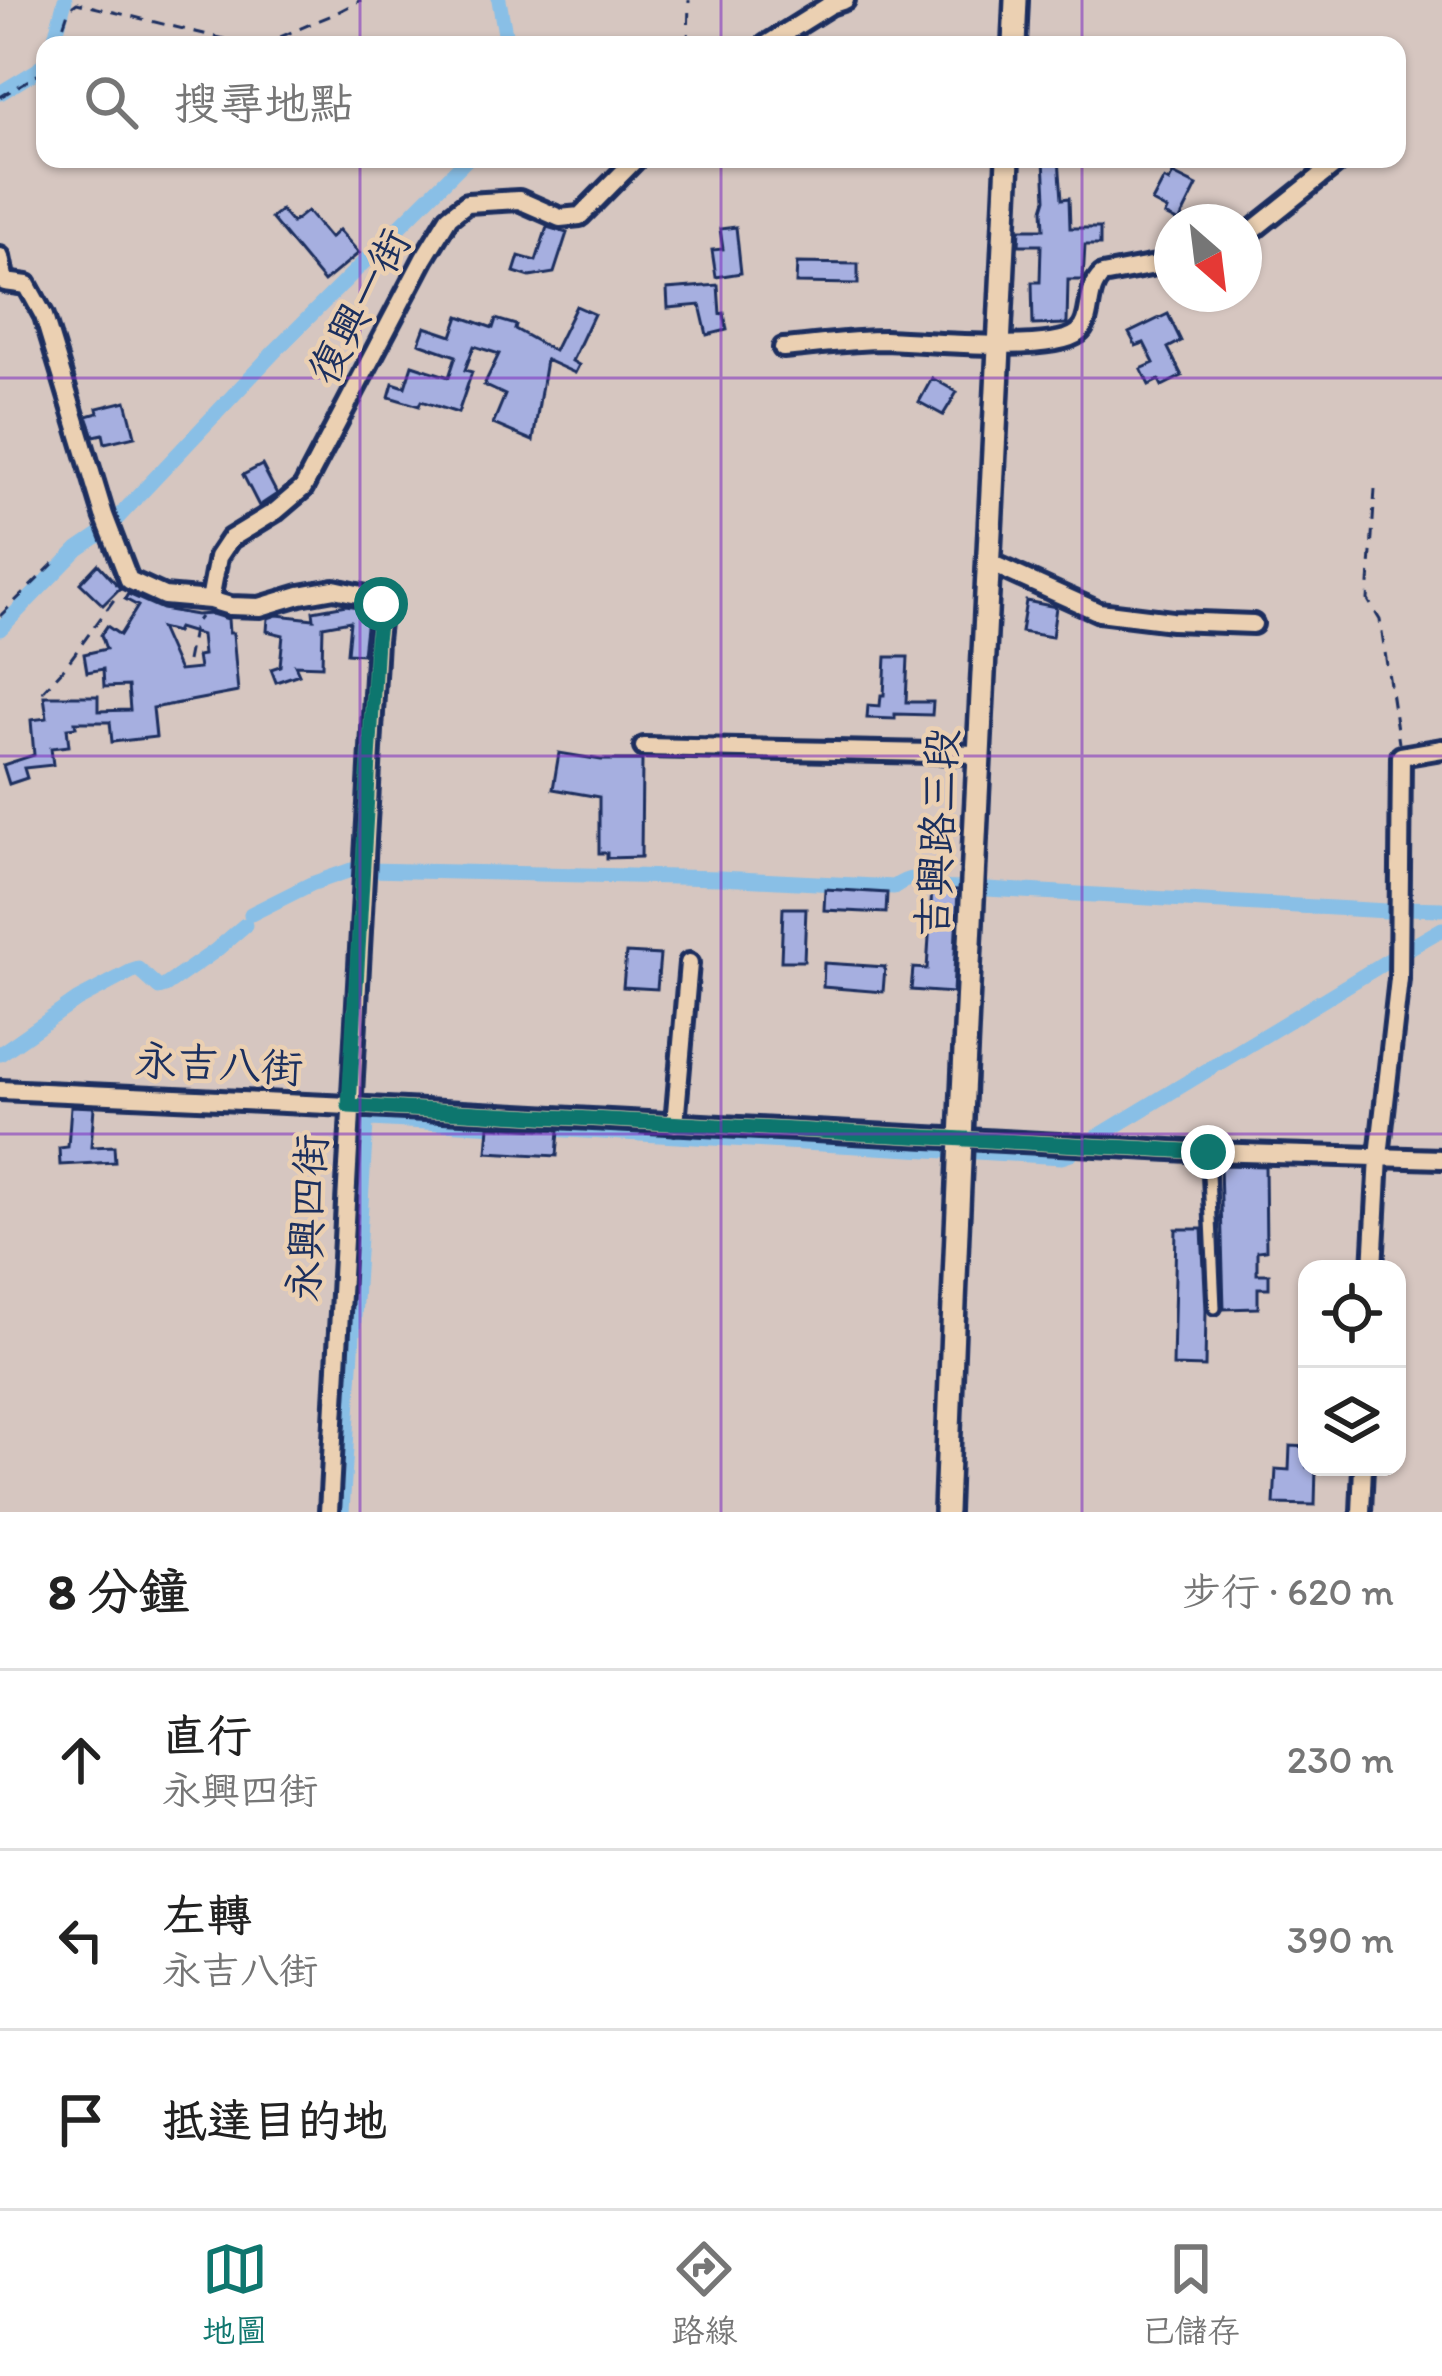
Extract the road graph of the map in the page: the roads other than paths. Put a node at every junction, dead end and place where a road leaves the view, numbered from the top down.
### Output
1 (845, 0) edge
2 (1016, 0) edge
3 (780, 36) edge
4 (1014, 36) edge
5 (628, 168) edge
6 (1008, 168) edge
7 (1331, 168) edge
8 (1262, 223) edge
9 (0, 257) edge
10 (1154, 265) edge
11 (999, 346) junction
12 (783, 348) dead end
13 (988, 562) junction
14 (210, 600) junction
15 (1253, 624) dead end
16 (644, 747) dead end
17 (1442, 749) edge
18 (981, 754) junction
19 (689, 963) dead end
20 (0, 1090) edge
21 (349, 1106) junction
22 (675, 1124) junction
23 (959, 1140) junction
24 (1208, 1152) junction
25 (1378, 1156) junction
26 (1442, 1160) edge
27 (1373, 1260) edge
28 (1215, 1308) dead end
29 (1363, 1476) edge
30 (328, 1512) edge
31 (946, 1512) edge
32 (1361, 1512) edge

1 - 3 street
2 - 4 street
5 - 14 street, 復興一街
6 - 11 street, 吉興路三段
7 - 8 street
9 - 14 street
10 - 11 street
11 - 12 street
11 - 13 street, 吉興路三段
13 - 15 street
13 - 18 street, 吉興路三段
14 - 21 street, 永興四街
16 - 18 street
17 - 25 street
18 - 23 street, 吉興路三段
19 - 22 street
20 - 21 street, 永吉八街
21 - 22 street, 永吉八街
21 - 30 street, 永興四街
22 - 23 street, 永吉八街
23 - 24 street, 永吉八街
23 - 31 street, 吉興路三段
24 - 25 street, 永吉八街
24 - 28 lane
25 - 26 street, 永吉八街
25 - 27 street
29 - 32 street

